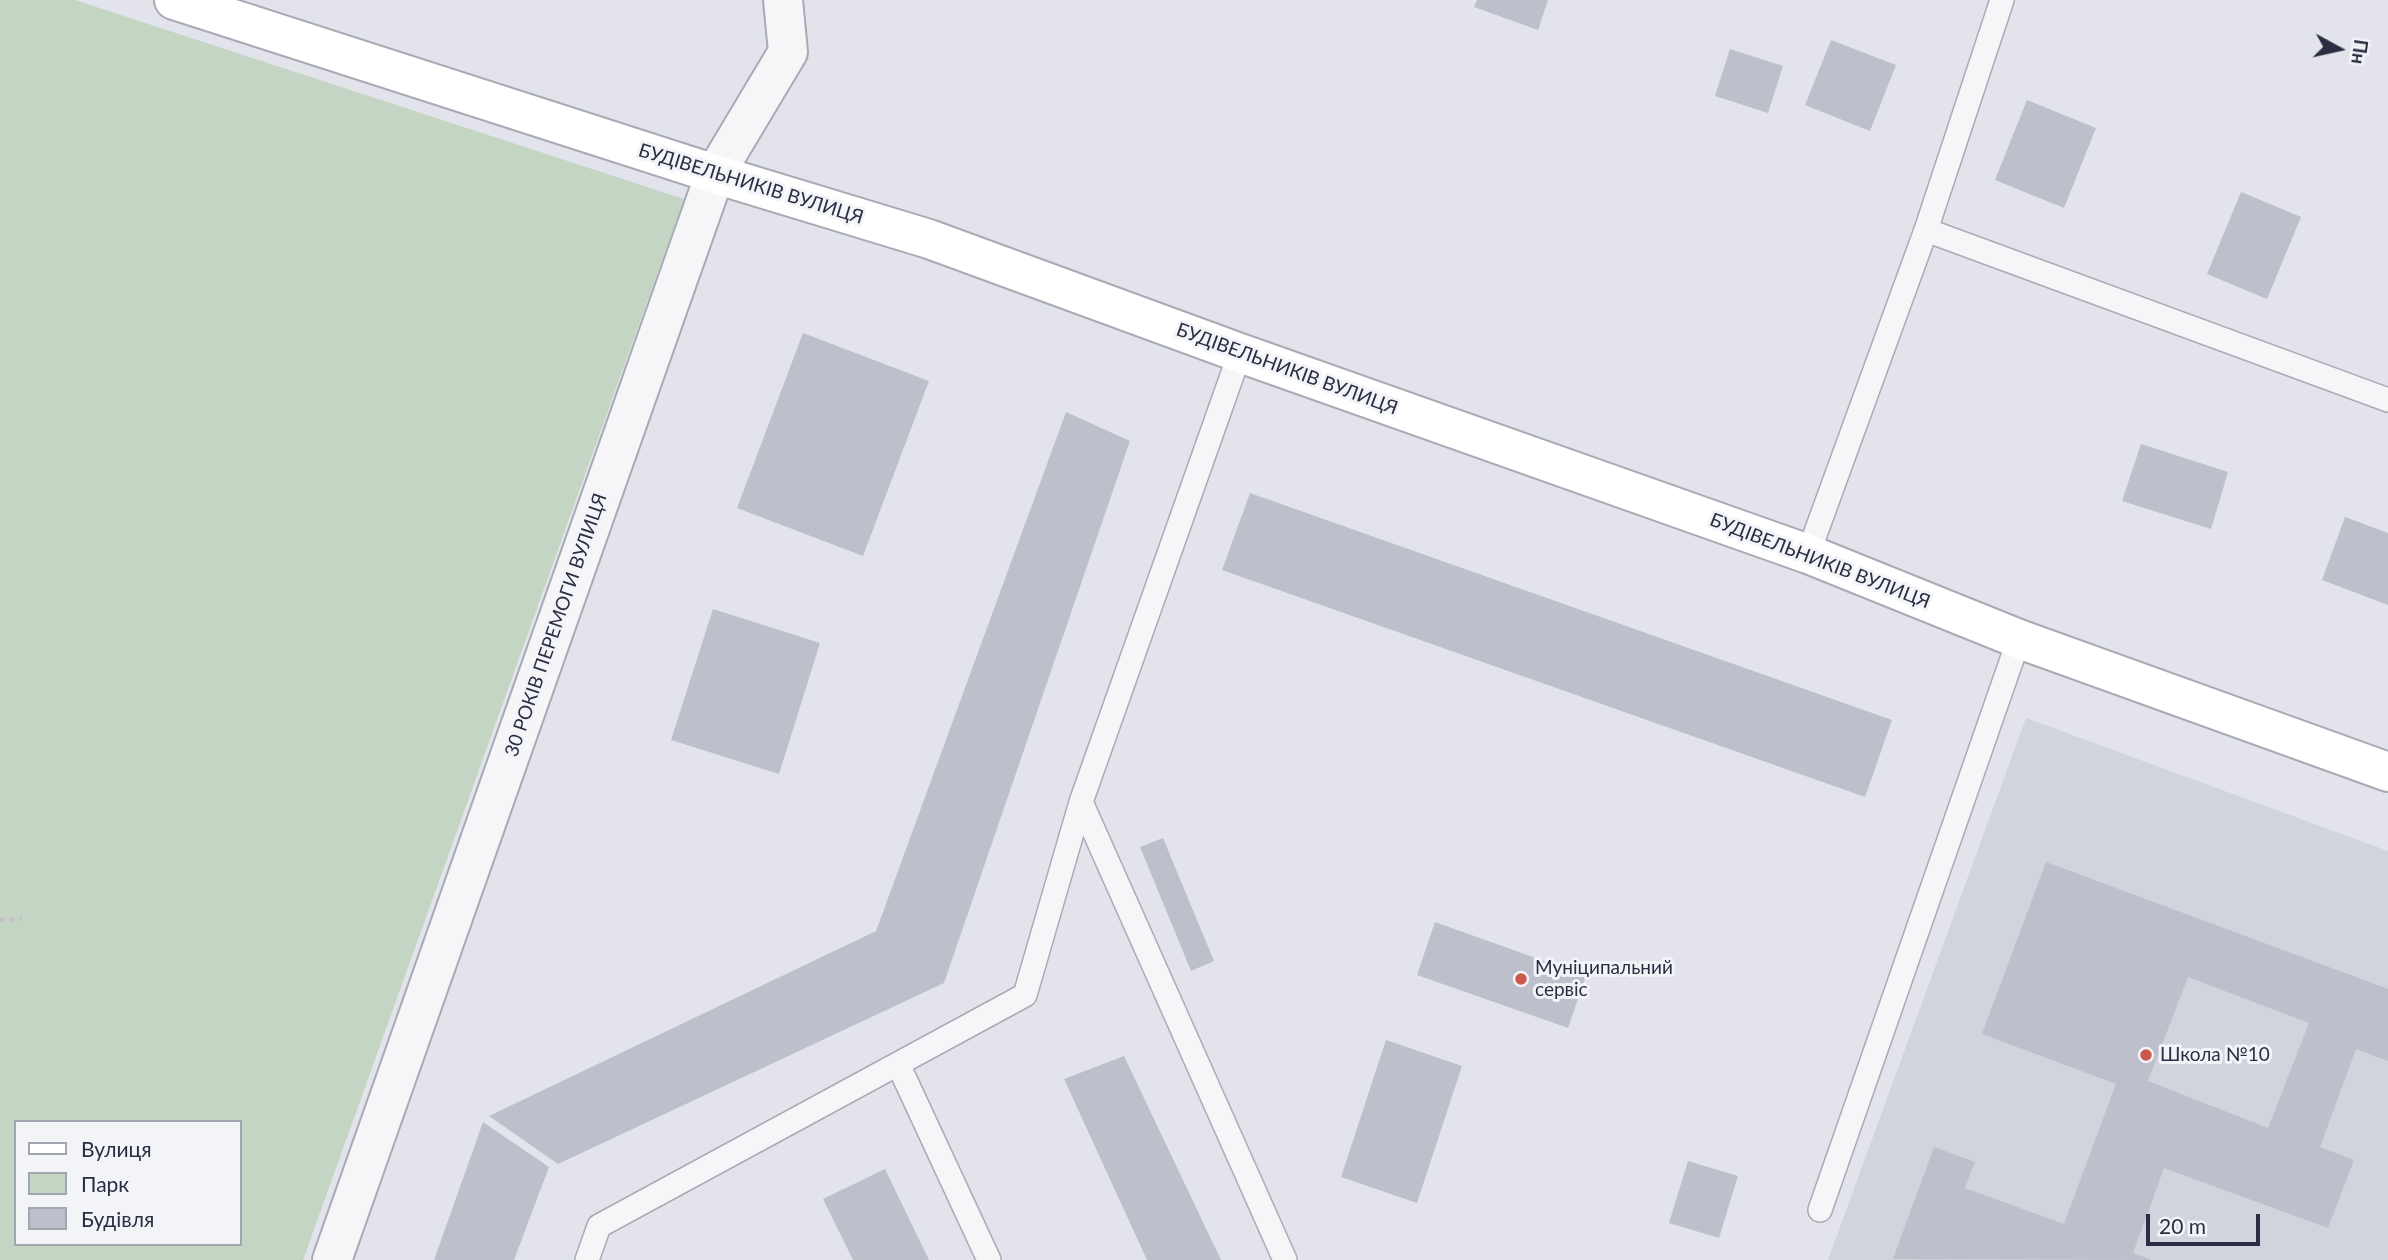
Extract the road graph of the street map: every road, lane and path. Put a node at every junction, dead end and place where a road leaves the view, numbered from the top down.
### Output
1 (174, 0) edge
2 (783, 0) edge
3 (2002, 0) edge
4 (715, 174) junction
5 (1926, 230) junction
6 (1240, 353) junction
7 (2388, 400) edge
8 (1808, 554) junction
9 (2019, 639) junction
10 (2388, 772) edge
11 (1081, 802) junction
12 (22, 919) dead end
13 (0, 920) edge
14 (898, 1064) junction
15 (1820, 1210) dead end
16 (332, 1260) edge
17 (587, 1260) edge
18 (989, 1260) edge
19 (1285, 1260) edge

1 - 4 street, БУДІВЕЛЬНИКІВ ВУЛИЦЯ
2 - 4 street, 30 РОКІВ ПЕРЕМОГИ ВУЛИЦЯ
3 - 5 lane
4 - 6 street, БУДІВЕЛЬНИКІВ ВУЛИЦЯ
4 - 16 street, 30 РОКІВ ПЕРЕМОГИ ВУЛИЦЯ
5 - 7 lane
5 - 8 lane
6 - 8 street, БУДІВЕЛЬНИКІВ ВУЛИЦЯ
6 - 11 lane
8 - 9 street, БУДІВЕЛЬНИКІВ ВУЛИЦЯ
9 - 10 street, БУДІВЕЛЬНИКІВ ВУЛИЦЯ
9 - 15 lane
11 - 14 lane
11 - 19 lane
12 - 13 path
14 - 17 lane
14 - 18 lane

